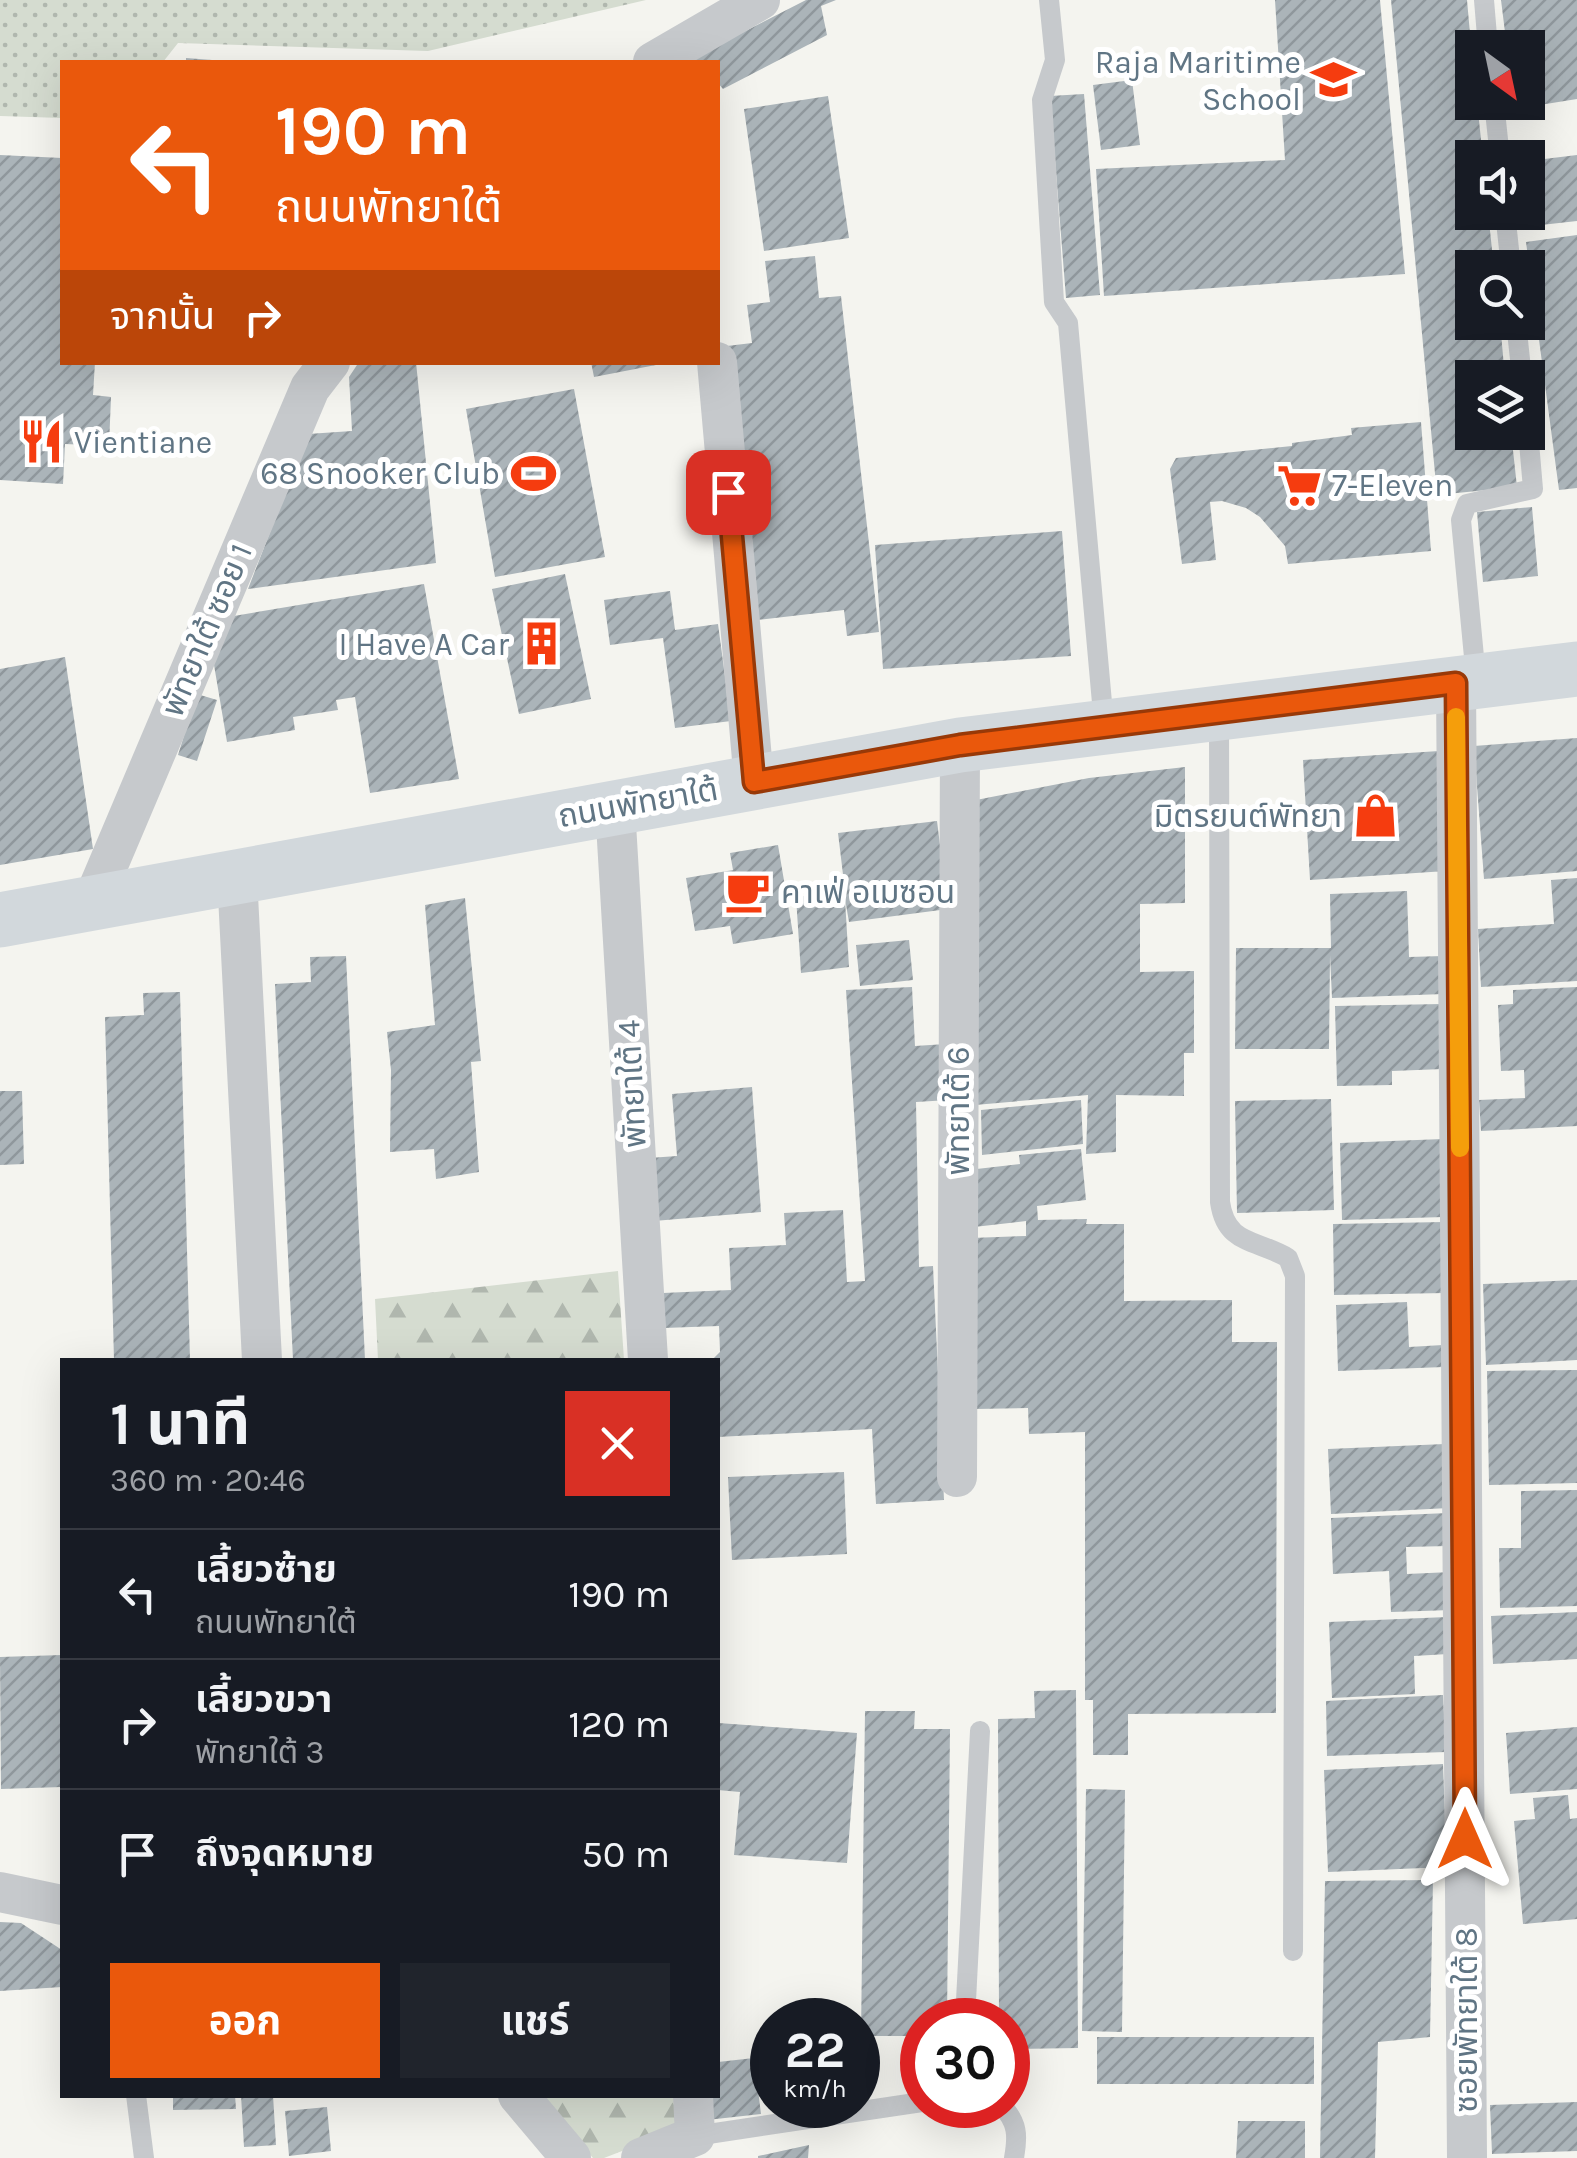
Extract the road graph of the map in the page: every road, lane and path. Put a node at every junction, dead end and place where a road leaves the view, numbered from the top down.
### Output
1 (760, 0) edge
2 (1050, 0) edge
3 (1484, 0) edge
4 (1486, 30) edge
5 (656, 60) edge
6 (328, 365) edge
7 (717, 365) edge
8 (1530, 450) edge
9 (1577, 670) edge
10 (1466, 682) junction
11 (1219, 713) junction
12 (1104, 726) junction
13 (960, 745) junction
14 (754, 782) junction
15 (615, 808) junction
16 (237, 876) junction
17 (92, 903) junction
18 (0, 920) edge
19 (262, 1358) edge
20 (648, 1358) edge
21 (957, 1476) dead end
22 (980, 1731) dead end
23 (0, 1892) edge
24 (60, 1905) edge
25 (1293, 1952) dead end
26 (966, 1998) edge
27 (136, 2098) edge
28 (521, 2098) edge
29 (693, 2098) edge
30 (900, 2105) edge
31 (1015, 2128) edge
32 (695, 2136) junction
33 (144, 2158) edge
34 (571, 2158) edge
35 (641, 2158) edge
36 (1014, 2158) edge
37 (1467, 2158) edge

1 - 5 street
2 - 12 lane
3 - 4 lane
6 - 17 street, พัทยาใต้ ซอย 1
7 - 14 street
8 - 10 lane
9 - 10 main road, ถนนพัทยาใต้
10 - 11 main road, ถนนพัทยาใต้
10 - 37 street, ซอยพัทยาใต้ 8
11 - 12 main road, ถนนพัทยาใต้
11 - 25 lane
12 - 13 main road, ถนนพัทยาใต้
13 - 14 main road, ถนนพัทยาใต้
13 - 21 street, พัทยาใต้ 6
14 - 15 main road, ถนนพัทยาใต้
15 - 16 main road, ถนนพัทยาใต้
15 - 20 street, พัทยาใต้ 4
16 - 17 main road, ถนนพัทยาใต้
16 - 19 street
17 - 18 main road, ถนนพัทยาใต้
22 - 26 lane
23 - 24 street
27 - 33 lane
28 - 34 street
29 - 32 street
30 - 32 lane
31 - 36 lane
32 - 35 street

